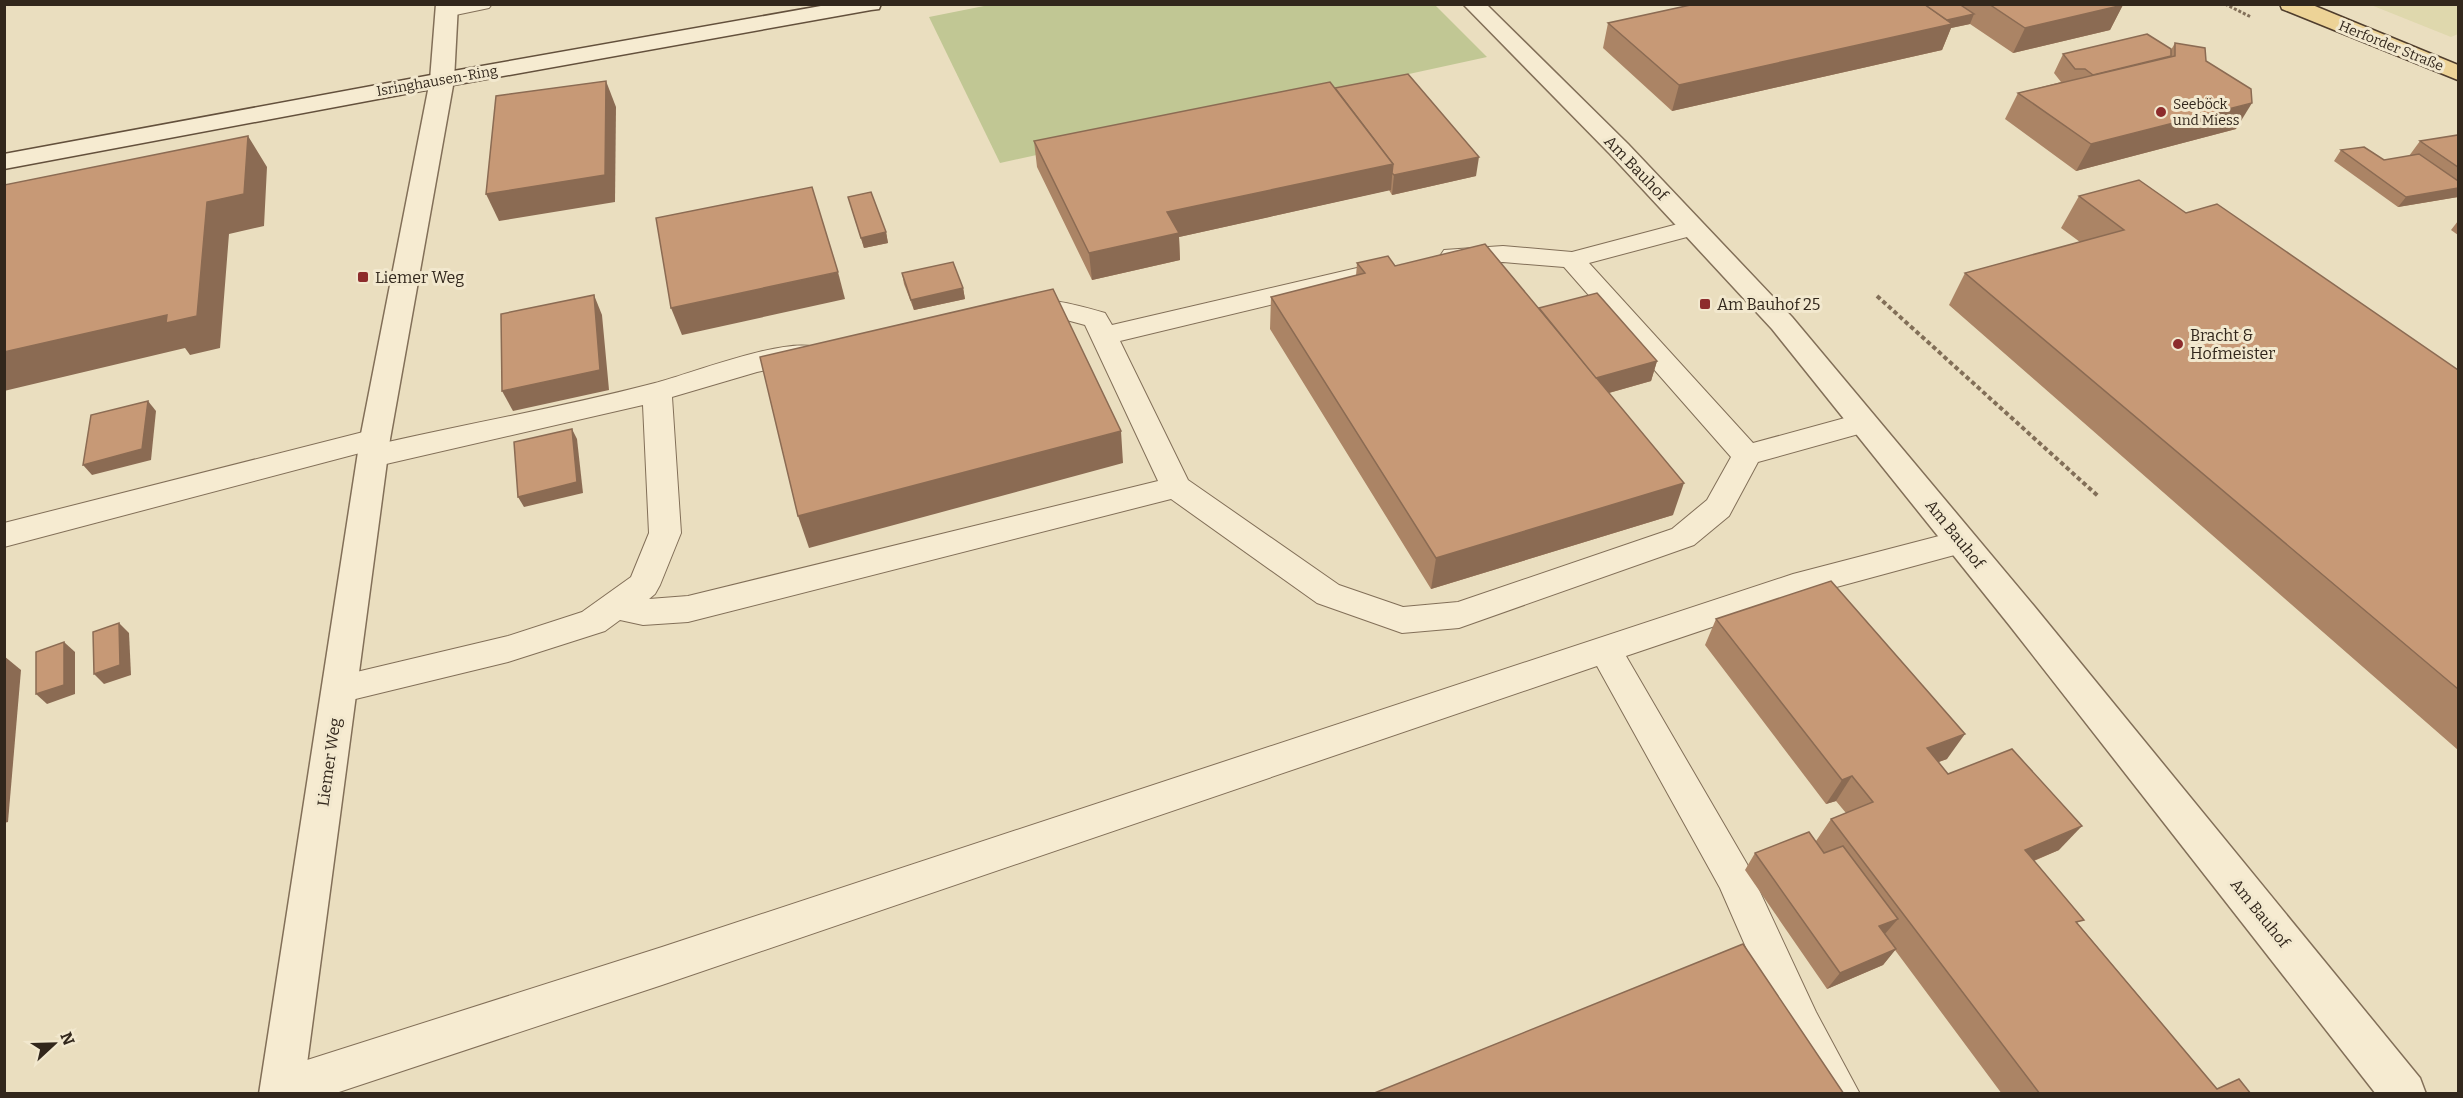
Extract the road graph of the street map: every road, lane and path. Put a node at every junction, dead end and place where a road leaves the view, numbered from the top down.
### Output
1 (482, 4) edge
2 (871, 4) edge
3 (1473, 4) edge
4 (2290, 4) edge
5 (446, 8) edge
6 (2458, 73) edge
7 (442, 80) junction
8 (4, 162) edge
9 (1693, 228) junction
10 (1432, 260) edge
11 (1572, 260) junction
12 (1385, 269) edge
13 (1877, 296) dead end
14 (993, 313) edge
15 (1104, 336) junction
16 (834, 347) edge
17 (657, 392) junction
18 (1863, 423) junction
19 (374, 448) junction
20 (1747, 455) junction
21 (1176, 487) junction
22 (2097, 496) dead end
23 (4, 535) edge
24 (1962, 542) junction
25 (615, 606) junction
26 (1605, 650) junction
27 (339, 689) junction
28 (281, 1091) edge
29 (1839, 1094) edge
30 (2404, 1094) edge

1 - 5 lane
2 - 7 street, Isringhausen-Ring
3 - 9 street, Am Bauhof
4 - 6 main road, Herforder Straße
5 - 7 street, Liemer Weg
7 - 8 street, Isringhausen-Ring
7 - 19 street, Liemer Weg
9 - 11 lane
9 - 18 street, Am Bauhof
10 - 11 lane
11 - 20 lane
12 - 15 lane
13 - 22 path
14 - 15 lane
15 - 21 lane
16 - 17 lane
17 - 19 lane
17 - 25 lane
18 - 20 lane
18 - 24 street, Am Bauhof
19 - 23 lane
19 - 27 street, Liemer Weg
20 - 21 lane
21 - 25 lane
24 - 26 lane
24 - 30 street, Am Bauhof
25 - 27 lane
26 - 28 lane
26 - 29 lane
27 - 28 street, Liemer Weg

